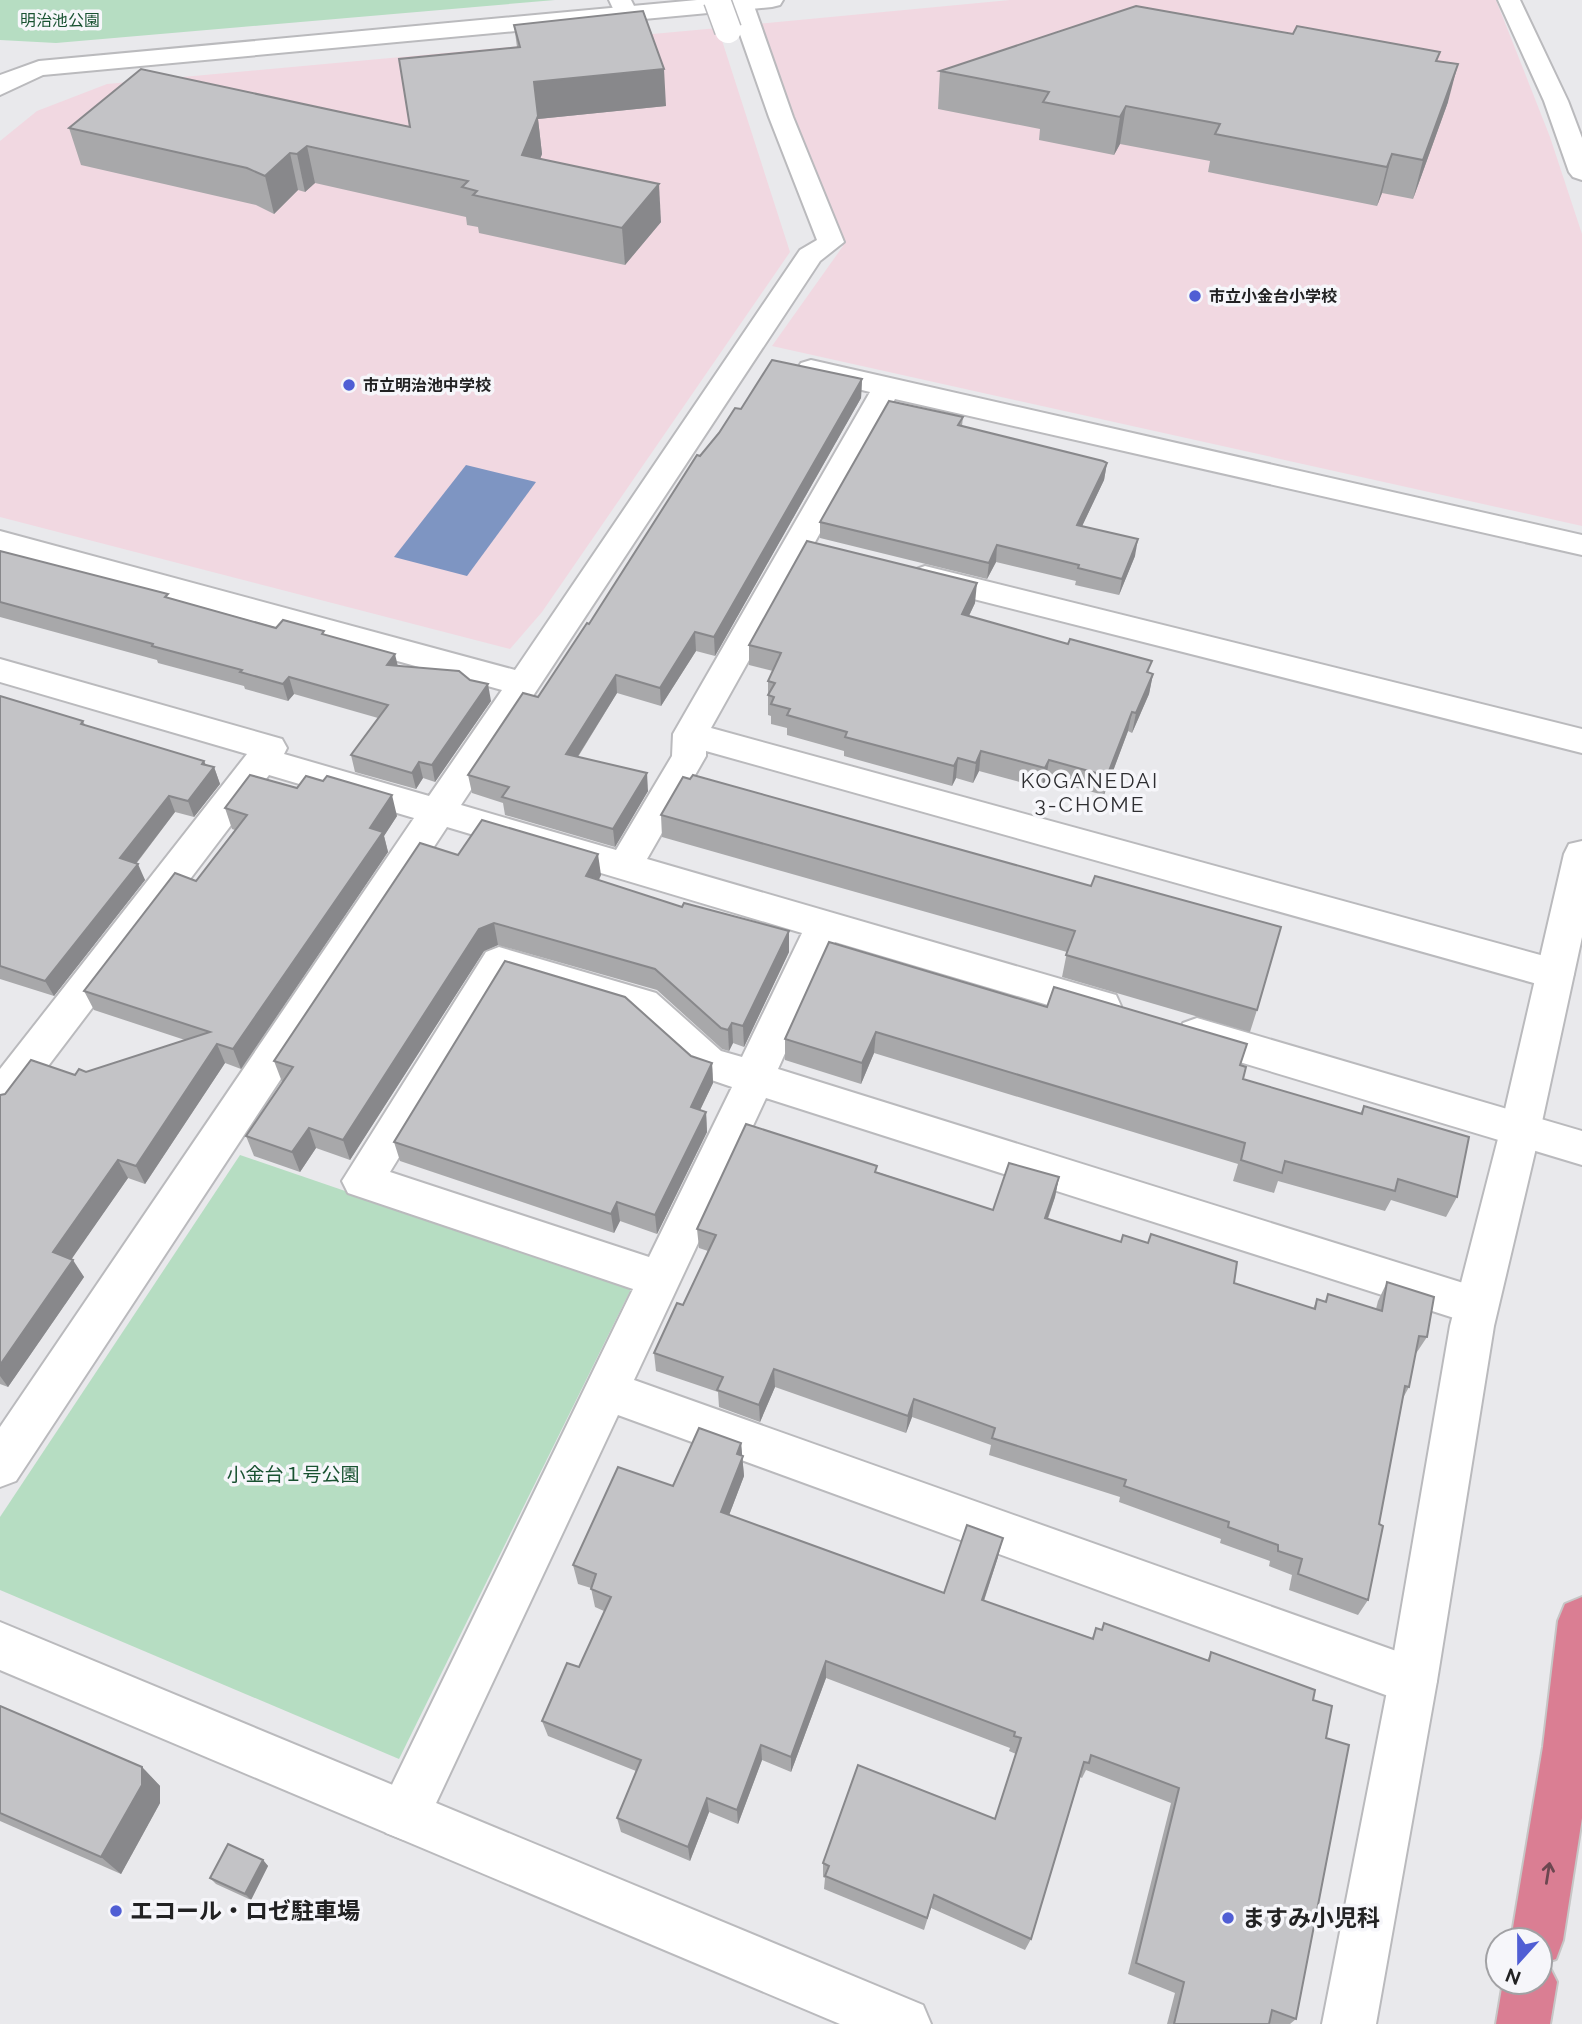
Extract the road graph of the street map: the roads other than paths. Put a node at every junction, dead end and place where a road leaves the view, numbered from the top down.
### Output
1 (772, 0) edge
2 (1509, 0) edge
3 (729, 1) edge
4 (623, 7) edge
5 (2, 84) edge
6 (1582, 172) edge
7 (802, 235) junction
8 (766, 358) junction
9 (887, 388) junction
10 (0, 541) edge
11 (1582, 545) edge
12 (892, 569) edge
13 (0, 670) edge
14 (523, 684) junction
15 (690, 734) junction
16 (1582, 741) edge
17 (261, 760) junction
18 (437, 813) junction
19 (1582, 855) edge
20 (624, 867) junction
21 (824, 926) junction
22 (1555, 974) junction
23 (755, 1080) junction
24 (0, 1100) edge
25 (1520, 1131) junction
26 (1576, 1146) edge
27 (660, 1279) junction
28 (1476, 1306) junction
29 (607, 1391) junction
30 (0, 1466) edge
31 (1582, 1621) edge
32 (0, 1646) edge
33 (1413, 1681) junction
34 (404, 1815) junction
35 (1539, 1926) edge
36 (1528, 1996) edge
37 (904, 2024) edge
38 (1349, 2024) edge
39 (1523, 2024) edge

1 - 3 street
2 - 6 street
3 - 4 street
3 - 7 street, bridge
3 - 7 street
4 - 5 street
7 - 8 street
8 - 9 street
8 - 14 street
9 - 11 street
9 - 15 street
10 - 14 street
12 - 16 street
13 - 17 street
14 - 18 street
15 - 20 street
15 - 22 street
17 - 18 street
17 - 24 street
18 - 20 street
18 - 30 street
19 - 22 street
20 - 21 street
21 - 23 street
21 - 25 street
22 - 25 street
23 - 27 street
23 - 27 street
23 - 28 street
25 - 26 street
25 - 28 street
27 - 29 street
28 - 33 street
29 - 33 street
29 - 34 street
35 -> 31 highway
32 - 34 street
33 - 38 street
34 - 37 street
36 - 39 highway

